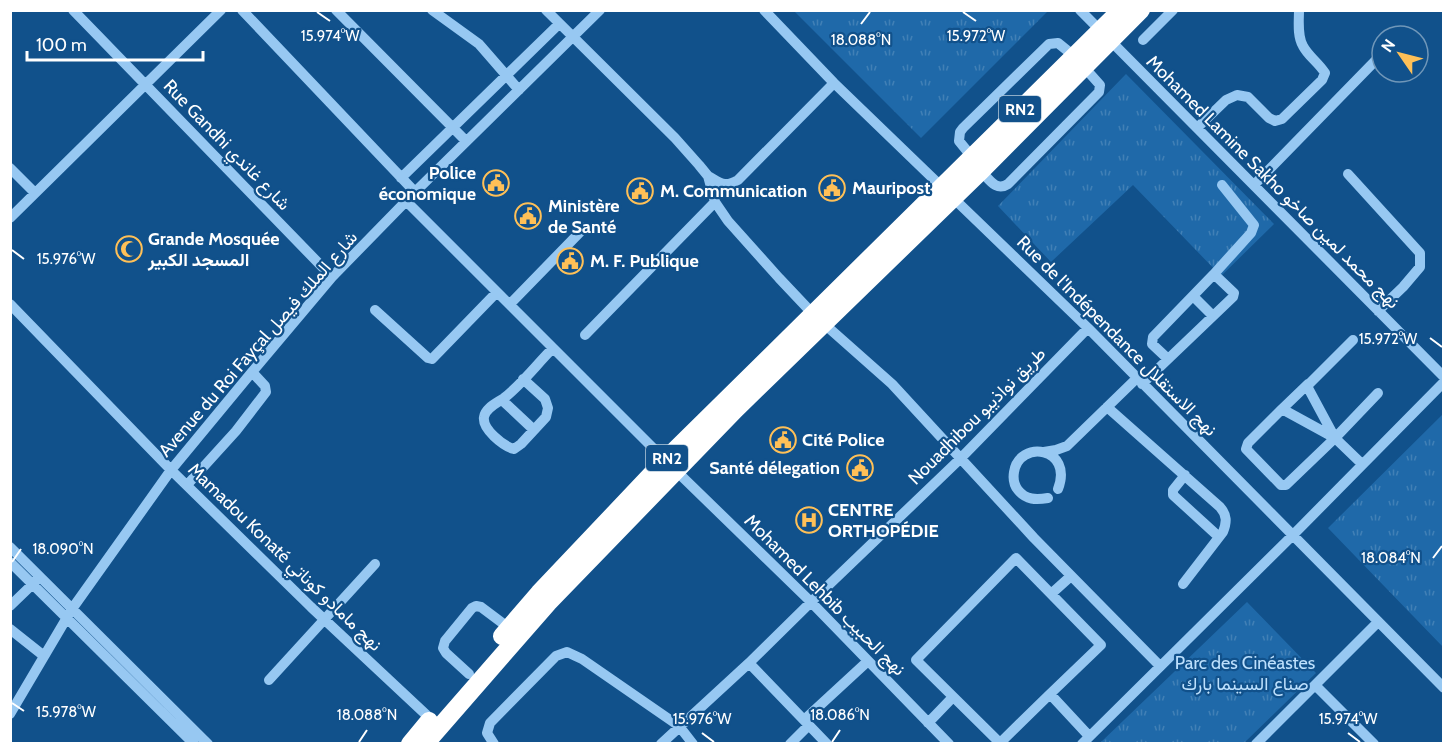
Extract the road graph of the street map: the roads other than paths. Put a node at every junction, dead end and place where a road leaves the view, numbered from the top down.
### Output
1 (73, 10) edge
2 (221, 10) edge
3 (242, 10) edge
4 (336, 10) edge
5 (432, 10) edge
6 (546, 10) edge
7 (600, 10) edge
8 (764, 10) edge
9 (1080, 10) edge
10 (1120, 10) edge
11 (1141, 10) edge
12 (1173, 10) edge
13 (1299, 10) edge
14 (559, 24) junction
15 (1105, 36) junction
16 (572, 38) junction
17 (1143, 40) dead end
18 (1079, 62) junction
19 (1370, 66) edge
20 (506, 76) junction
21 (834, 83) junction
22 (145, 85) junction
23 (519, 90) junction
24 (452, 127) junction
25 (1197, 128) junction
26 (466, 141) junction
27 (976, 164) junction
28 (10, 168) edge
29 (1348, 174) dead end
30 (708, 176) junction
31 (401, 178) junction
32 (1222, 185) dead end
33 (1254, 185) junction
34 (415, 192) junction
35 (947, 192) junction
36 (35, 193) junction
37 (406, 201) junction
38 (715, 202) junction
39 (10, 218) edge
40 (585, 227) dead end
41 (1214, 274) junction
42 (332, 277) junction
43 (497, 292) junction
44 (1193, 296) junction
45 (10, 304) edge
46 (510, 304) junction
47 (375, 310) dead end
48 (1378, 311) junction
49 (1213, 316) junction
50 (819, 319) junction
51 (1088, 327) junction
52 (585, 335) dead end
53 (1353, 340) dead end
54 (553, 348) junction
55 (1168, 359) junction
56 (252, 372) junction
57 (1443, 377) edge
58 (524, 379) junction
59 (1139, 381) junction
60 (1443, 382) edge
61 (1308, 384) junction
62 (1378, 393) dead end
63 (502, 399) junction
64 (1107, 407) junction
65 (1282, 409) junction
66 (534, 430) junction
67 (1335, 438) junction
68 (1067, 446) junction
69 (1044, 452) junction
70 (960, 459) junction
71 (1362, 464) junction
72 (671, 465) junction
73 (1061, 468) junction
74 (171, 470) junction
75 (1185, 475) junction
76 (187, 485) junction
77 (1058, 489) dead end
78 (1048, 498) dead end
79 (1292, 536) junction
80 (1219, 537) junction
81 (10, 547) edge
82 (10, 562) edge
83 (375, 564) dead end
84 (1071, 576) junction
85 (37, 581) junction
86 (1183, 584) dead end
87 (1051, 594) junction
88 (810, 602) junction
89 (10, 606) edge
90 (69, 614) junction
91 (324, 618) junction
92 (1378, 622) junction
93 (509, 628) junction
94 (10, 629) edge
95 (44, 656) junction
96 (868, 661) junction
97 (749, 663) junction
98 (1160, 666) junction
99 (469, 674) junction
100 (268, 680) dead end
101 (1315, 685) junction
102 (1443, 688) edge
103 (1050, 694) junction
104 (953, 697) junction
105 (10, 714) edge
106 (806, 722) junction
107 (435, 723) junction
108 (928, 723) junction
109 (679, 726) junction
110 (1086, 740) edge
111 (194, 744) edge
112 (208, 744) edge
113 (410, 744) edge
114 (425, 744) edge
115 (494, 744) edge
116 (661, 744) edge
117 (693, 744) edge
118 (790, 744) edge
119 (827, 744) edge
120 (949, 744) edge
121 (1256, 744) edge
122 (1374, 744) edge

1 - 22 street, Rue Gandhi شارع غاندي
2 - 22 street
3 - 31 street
4 - 24 street
5 - 20 street
6 - 14 street
7 - 16 street, Avenue du Roi Fayçal شارع الملك فيصل
8 - 21 street, Rue de l'Indépendance نهج الاستقلال
9 - 15 street, Mohamed Lamine Sakho نهج محمد لمين صاخو
10 - 15 highway, RN2
11 - 15 highway, RN2
12 - 17 street
13 - 25 street
14 - 16 street
14 - 20 street
15 - 18 highway, RN2
15 - 25 street, Mohamed Lamine Sakho نهج محمد لمين صاخو
16 - 23 street, Avenue du Roi Fayçal شارع الملك فيصل
16 - 30 street
18 - 27 highway, RN2
18 - 27 street
18 - 27 street
19 - 33 street
20 - 23 street
20 - 24 street
21 - 30 street
21 - 35 street, Rue de l'Indépendance نهج الاستقلال
22 - 36 street
22 - 42 street, Rue Gandhi شارع غاندي
23 - 26 street, Avenue du Roi Fayçal شارع الملك فيصل
24 - 26 street
24 - 31 street
25 - 33 street, Mohamed Lamine Sakho نهج محمد لمين صاخو
26 - 34 street, Avenue du Roi Fayçal شارع الملك فيصل
27 - 35 highway, RN2
28 - 36 street
29 - 48 street
30 - 38 street
31 - 34 street
32 - 41 street
33 - 48 street, Mohamed Lamine Sakho نهج محمد لمين صاخو
34 - 37 street, Avenue du Roi Fayçal شارع الملك فيصل
35 - 50 highway, RN2
35 - 51 street, Rue de l'Indépendance نهج الاستقلال
36 - 39 street
37 - 42 street, Avenue du Roi Fayçal شارع الملك فيصل
37 - 43 street, Mohamed Lehbib نهج الحبيب
38 - 50 street
38 - 52 street
40 - 46 street
41 - 44 street
41 - 49 street
42 - 56 street, Avenue du Roi Fayçal شارع الملك فيصل
43 - 46 street, Mohamed Lehbib نهج الحبيب
43 - 47 street
44 - 49 street
44 - 55 street
45 - 74 street, Mamadou Konaté نهج مامادو كوناتي
46 - 54 street, Mohamed Lehbib نهج الحبيب
48 - 57 street, Mohamed Lamine Sakho نهج محمد لمين صاخو
49 - 55 street
50 - 70 street
50 - 72 highway, RN2
51 - 59 street, Rue de l'Indépendance نهج الاستقلال
51 - 70 street, Nouadhibou طريق نواذيبو
53 - 61 street
54 - 58 street
54 - 72 street, Mohamed Lehbib نهج الحبيب
55 - 59 street
56 - 74 street, Avenue du Roi Fayçal شارع الملك فيصل
56 - 76 street
58 - 63 street
58 - 66 street
59 - 64 street
59 - 79 street, Rue de l'Indépendance نهج الاستقلال
60 - 71 street
61 - 65 street
61 - 67 street
62 - 67 street
63 - 66 street
63 - 66 street
64 - 68 street
64 - 75 street
65 - 67 street
65 - 67 street
67 - 71 street
68 - 69 street
68 - 73 street
69 - 73 street
69 - 78 street
70 - 84 street
70 - 88 street, Nouadhibou طريق نواذيبو
71 - 79 street
72 - 88 street, Mohamed Lehbib نهج الحبيب
72 - 93 highway, RN2
72 - 107 highway, RN2
73 - 77 street
74 - 76 street, Mamadou Konaté نهج مامادو كوناتي
74 - 90 street, Avenue du Roi Fayçal شارع الملك فيصل
75 - 80 street
75 - 80 street
76 - 91 street, Mamadou Konaté نهج مامادو كوناتي
79 - 92 street, Rue de l'Indépendance نهج الاستقلال
79 - 98 street
80 - 86 street
81 - 85 street
82 - 85 street
83 - 91 street
84 - 87 street
84 - 98 street
85 - 89 street
85 - 90 street
87 - 103 street
87 - 104 street
88 - 96 street, Mohamed Lehbib نهج الحبيب
88 - 97 street, Nouadhibou طريق نواذيبو
90 - 95 street, Avenue du Roi Fayçal شارع الملك فيصل
90 - 111 street
90 - 112 street
91 - 100 street
91 - 107 street, Mamadou Konaté نهج مامادو كوناتي
92 - 101 street
92 - 102 street, Rue de l'Indépendance نهج الاستقلال
93 - 99 highway, RN2
93 - 99 street
94 - 95 street
95 - 105 street, Avenue du Roi Fayçal شارع الملك فيصل
96 - 106 street
96 - 108 street, Mohamed Lehbib نهج الحبيب
97 - 106 street
97 - 109 street, Nouadhibou طريق نواذيبو
98 - 110 street
99 - 107 highway, RN2
101 - 121 street
101 - 122 street
103 - 104 street
103 - 110 street
104 - 108 street
106 - 118 street
106 - 119 street
107 - 113 highway, RN2
107 - 114 highway, RN2
108 - 120 street, Mohamed Lehbib نهج الحبيب
109 - 115 street
109 - 116 street, Nouadhibou طريق نواذيبو
109 - 117 street

